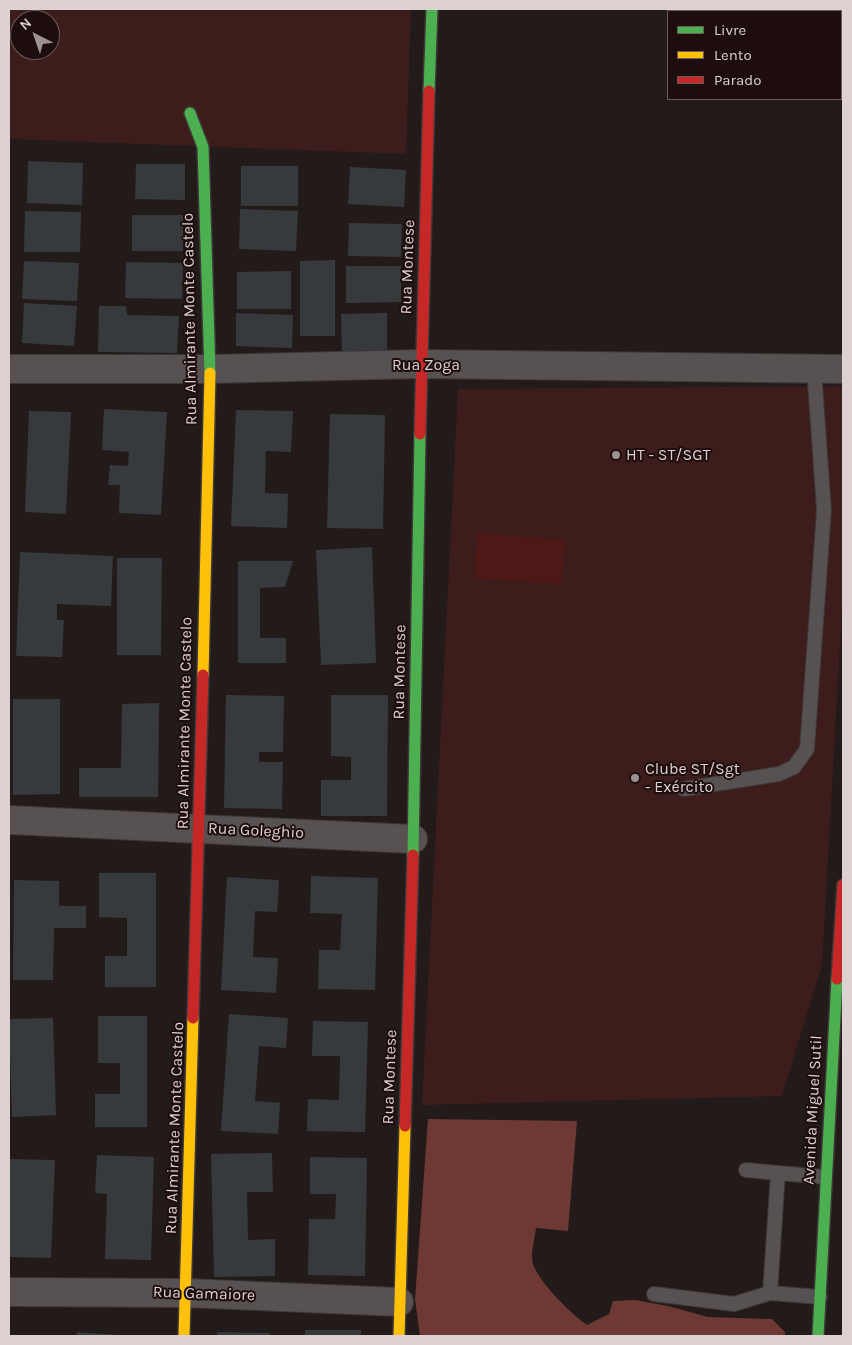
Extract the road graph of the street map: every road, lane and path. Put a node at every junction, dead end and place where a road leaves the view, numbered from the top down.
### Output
1 (432, 9) edge
2 (190, 113) dead end
3 (421, 364) junction
4 (210, 368) junction
5 (9, 369) edge
6 (814, 369) junction
7 (843, 369) edge
8 (684, 789) dead end
9 (9, 820) edge
10 (199, 829) junction
11 (413, 839) junction
12 (843, 885) edge
13 (746, 1170) dead end
14 (778, 1173) junction
15 (825, 1177) junction
16 (9, 1292) edge
17 (186, 1293) junction
18 (770, 1293) junction
19 (654, 1294) dead end
20 (820, 1297) junction
21 (399, 1302) junction
22 (184, 1336) edge
23 (399, 1336) edge
24 (818, 1336) edge

1 - 3 main road, Rua Montese
2 - 4 main road, Rua Almirante Monte Castelo
3 - 4 street, Rua Zoga
3 - 6 street, Rua Zoga
3 - 11 main road, Rua Montese
4 - 5 street, Rua Zoga
4 - 10 main road, Rua Almirante Monte Castelo
6 - 7 street, Rua Zoga
6 - 8 lane
9 - 10 street, Rua Goleghio
10 - 11 street, Rua Goleghio
10 - 17 main road, Rua Almirante Monte Castelo
11 - 21 main road, Rua Montese
12 - 15 main road, Avenida Miguel Sutil
13 - 14 lane
14 - 15 lane
14 - 18 lane
15 - 20 main road, Avenida Miguel Sutil
16 - 17 street, Rua Gamaiore
17 - 21 street, Rua Gamaiore
17 - 22 main road, Rua Almirante Monte Castelo
18 - 19 lane
18 - 20 lane
20 - 24 main road, Avenida Miguel Sutil
21 - 23 main road, Rua Montese

